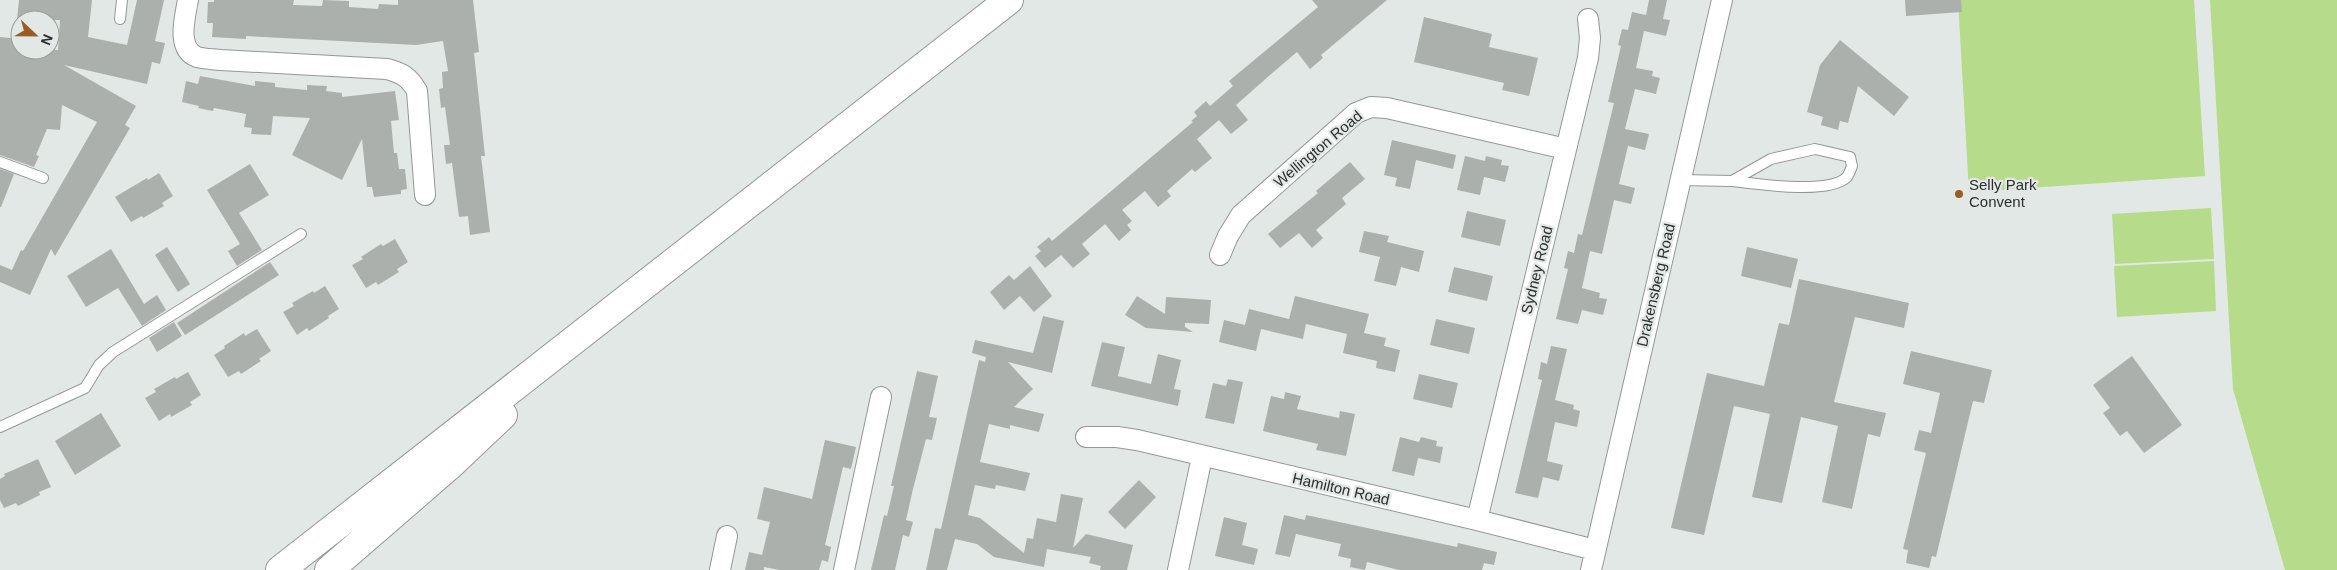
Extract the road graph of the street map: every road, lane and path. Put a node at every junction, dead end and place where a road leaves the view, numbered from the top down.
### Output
1 (122, 0) edge
2 (188, 0) edge
3 (1010, 0) edge
4 (1722, 0) edge
5 (1588, 18) dead end
6 (120, 19) dead end
7 (1566, 149) junction
8 (0, 162) edge
9 (43, 178) dead end
10 (1680, 180) junction
11 (1732, 181) junction
12 (425, 195) dead end
13 (301, 234) dead end
14 (1220, 255) dead end
15 (583, 334) junction
16 (881, 397) dead end
17 (0, 428) edge
18 (1086, 437) dead end
19 (1202, 457) junction
20 (1477, 520) junction
21 (727, 536) dead end
22 (1595, 550) junction
23 (280, 570) edge
24 (330, 570) edge
25 (720, 570) edge
26 (844, 570) edge
27 (1178, 570) edge
28 (1591, 570) edge

1 - 6 lane
2 - 12 street
3 - 15 highway
4 - 10 street, Drakensberg Road
5 - 7 street, Sydney Road
7 - 14 street, Wellington Road
7 - 20 street, Sydney Road
8 - 9 lane
10 - 11 lane
10 - 22 street, Drakensberg Road
11 - 11 lane
13 - 17 lane
15 - 23 highway
15 - 24 highway
16 - 26 street
18 - 19 street, Hamilton Road
19 - 20 street, Hamilton Road
19 - 27 street
20 - 22 street, Hamilton Road
21 - 25 street
22 - 28 street, Drakensberg Road

